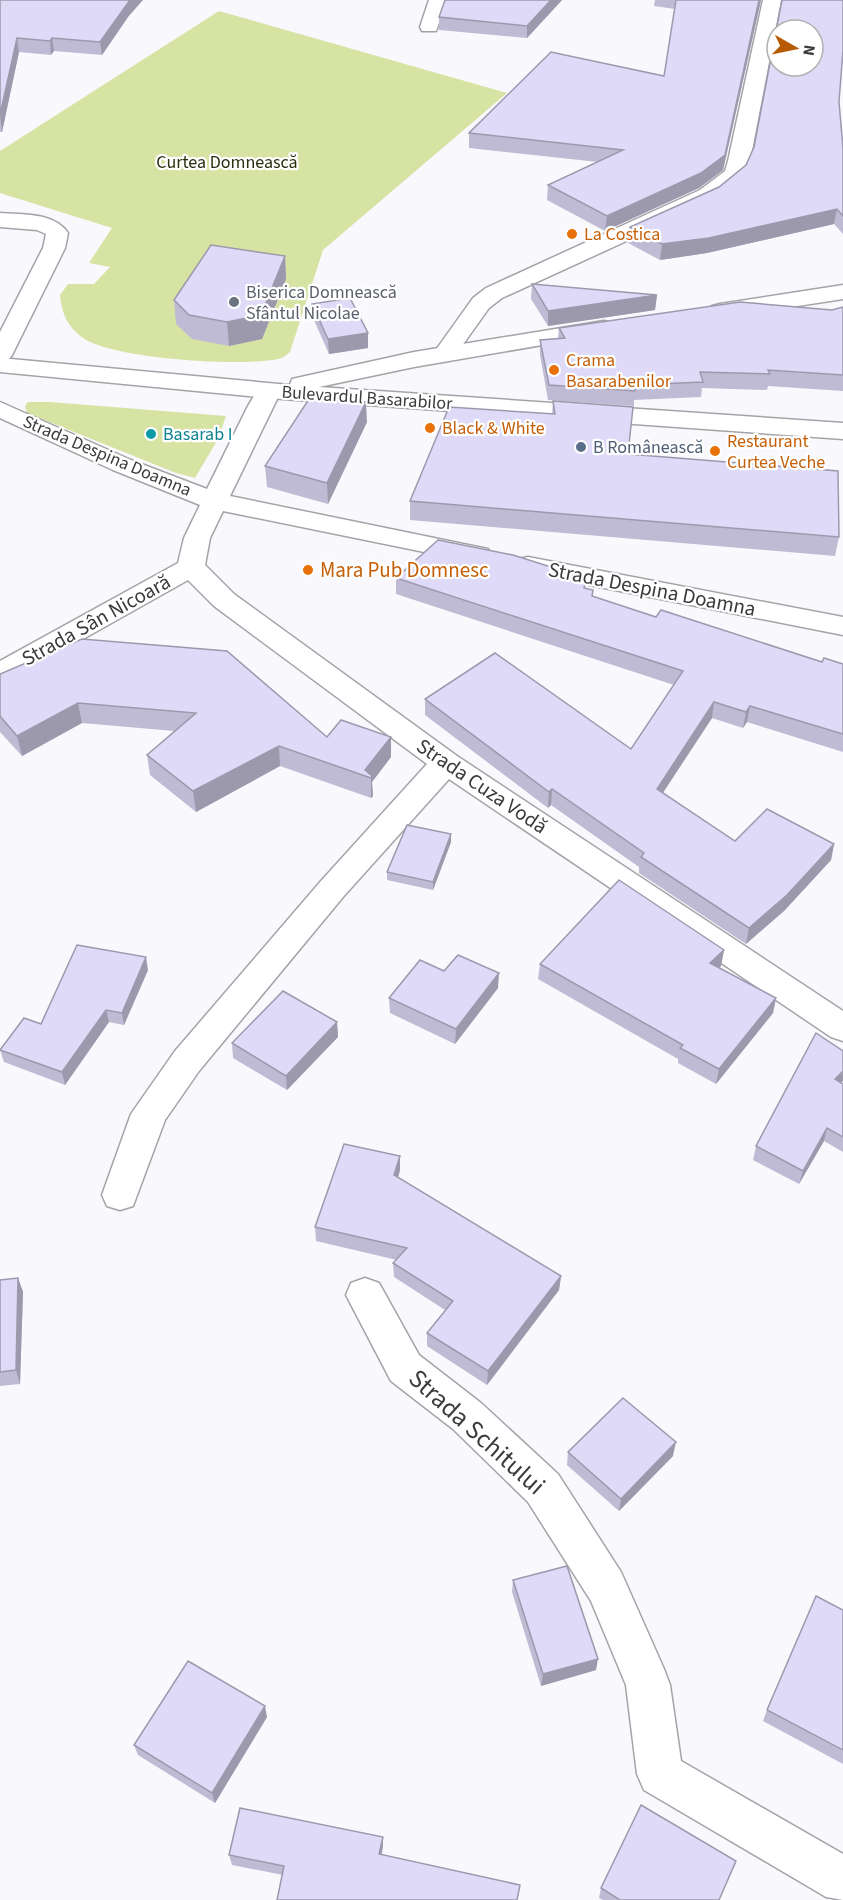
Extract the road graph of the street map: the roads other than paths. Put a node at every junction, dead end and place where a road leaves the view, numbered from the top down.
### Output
1 (438, 0) edge
2 (772, 0) edge
3 (429, 27) dead end
4 (0, 220) edge
5 (843, 292) edge
6 (703, 313) edge
7 (621, 326) edge
8 (446, 352) junction
9 (0, 355) edge
10 (0, 365) edge
11 (269, 391) junction
12 (0, 409) edge
13 (843, 431) edge
14 (214, 501) junction
15 (191, 567) junction
16 (843, 626) edge
17 (0, 673) edge
18 (446, 764) junction
19 (843, 1028) edge
20 (120, 1195) dead end
21 (365, 1295) dead end
22 (843, 1880) edge

1 - 3 street
2 - 8 street
4 - 9 street
5 - 6 street
7 - 8 street
8 - 11 street
10 - 11 street, Bulevardul Basarabilor
11 - 13 street, Bulevardul Basarabilor
11 - 14 street, Strada Despina Doamna
12 - 14 street, Strada Despina Doamna
14 - 15 street
14 - 16 street, Strada Despina Doamna
15 - 17 street, Strada Sân Nicoară
15 - 18 street, Strada Cuza Vodă
18 - 19 street, Strada Cuza Vodă
18 - 20 street
21 - 22 street, Strada Schitului

